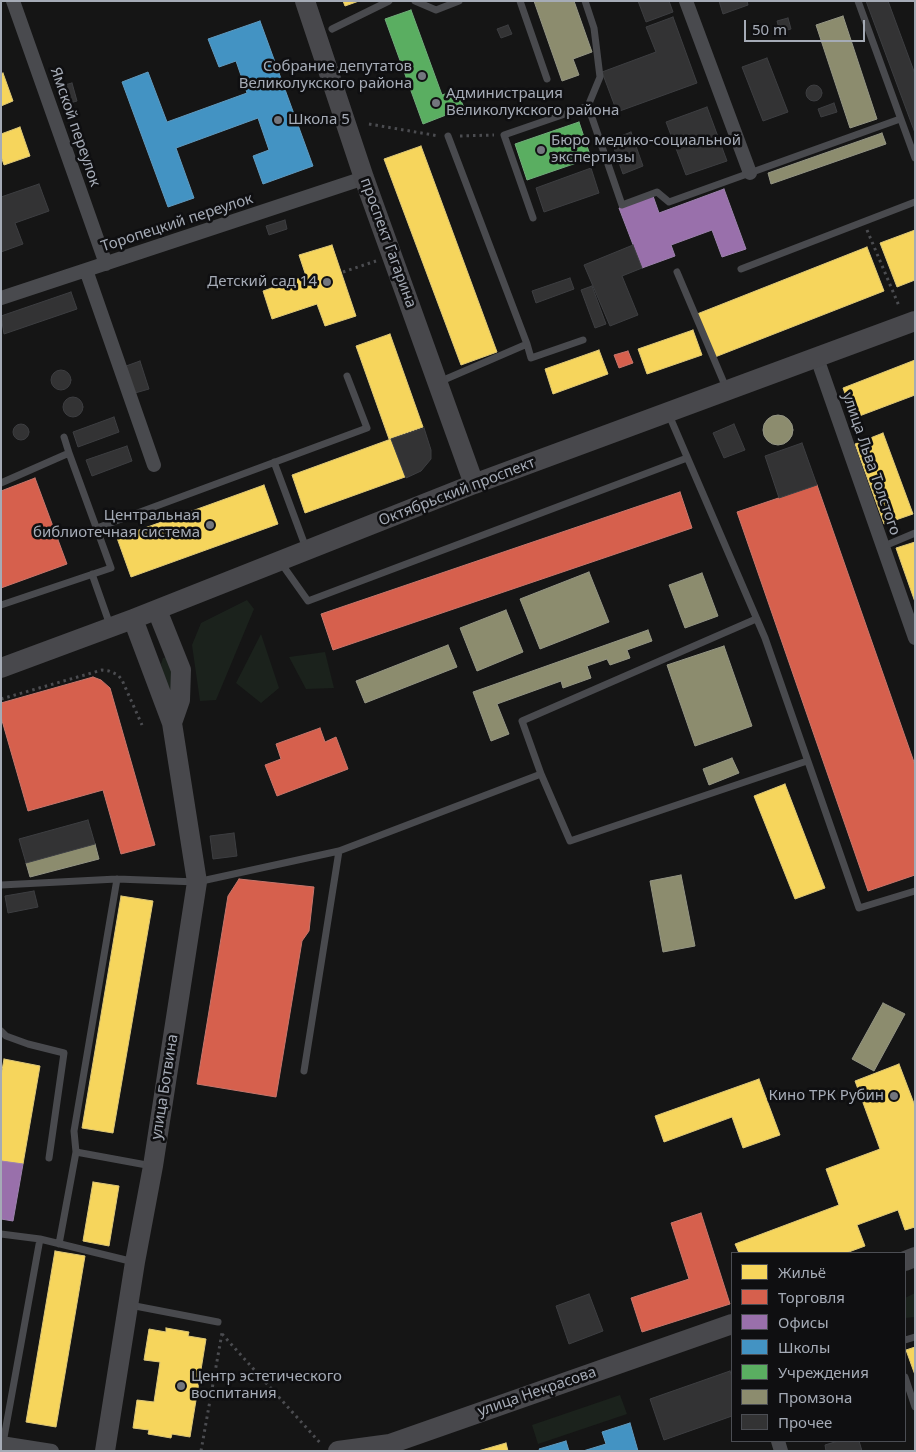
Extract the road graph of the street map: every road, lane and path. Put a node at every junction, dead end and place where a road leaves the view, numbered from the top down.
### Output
1 (13, 1) edge
2 (305, 1) edge
3 (389, 1) edge
4 (415, 1) edge
5 (459, 1) edge
6 (520, 1) edge
7 (585, 1) edge
8 (686, 1) edge
9 (858, 1) edge
10 (332, 29) dead end
11 (546, 78) dead end
12 (588, 106) junction
13 (900, 119) junction
14 (448, 136) dead end
15 (915, 158) edge
16 (750, 173) junction
17 (364, 178) junction
18 (915, 202) edge
19 (533, 218) dead end
20 (863, 221) junction
21 (377, 261) dead end
22 (106, 264) junction
23 (741, 269) dead end
24 (86, 270) junction
25 (343, 272) dead end
26 (677, 272) dead end
27 (1, 298) edge
28 (899, 306) dead end
29 (915, 321) edge
30 (583, 340) dead end
31 (527, 344) junction
32 (817, 358) junction
33 (347, 376) dead end
34 (438, 382) junction
35 (727, 390) junction
36 (668, 412) junction
37 (64, 437) dead end
38 (69, 453) junction
39 (687, 458) junction
40 (274, 462) junction
41 (154, 465) dead end
42 (1, 483) edge
43 (474, 484) junction
44 (97, 528) junction
45 (915, 533) edge
46 (882, 547) junction
47 (306, 550) junction
48 (279, 561) junction
49 (92, 574) junction
50 (1, 605) edge
51 (157, 610) junction
52 (756, 618) junction
53 (132, 619) junction
54 (111, 627) junction
55 (915, 638) edge
56 (1, 668) edge
57 (1, 699) edge
58 (172, 723) junction
59 (142, 725) dead end
60 (807, 762) junction
61 (541, 774) junction
62 (339, 850) junction
63 (117, 879) junction
64 (197, 882) junction
65 (1, 885) edge
66 (915, 891) edge
67 (1, 1031) edge
68 (304, 1071) dead end
69 (76, 1152) junction
70 (48, 1158) dead end
71 (153, 1166) junction
72 (1, 1234) edge
73 (40, 1239) junction
74 (59, 1244) junction
75 (135, 1262) junction
76 (128, 1305) junction
77 (218, 1322) joint
78 (731, 1324) edge
79 (222, 1334) junction
80 (906, 1381) edge
81 (915, 1407) edge
82 (2, 1445) edge
83 (52, 1451) edge
84 (105, 1451) edge
85 (201, 1451) edge
86 (327, 1451) edge
87 (338, 1451) edge

1 - 22 street, Ямской переулок
2 - 17 main road, проспект Гагарина
3 - 10 lane
4 - 5 lane
6 - 11 lane
7 - 12 lane
8 - 16 street
9 - 13 lane
12 - 16 lane
12 - 19 lane
13 - 15 lane
13 - 16 lane
14 - 31 lane
17 - 22 street, Торопецкий переулок
17 - 34 main road, проспект Гагарина
18 - 20 lane
20 - 23 lane
20 - 28 path
21 - 25 path
22 - 24 street, Торопецкий переулок
24 - 27 street, Торопецкий переулок
24 - 41 street
26 - 35 lane
29 - 32 main road, Октябрьский проспект
30 - 31 lane
31 - 34 lane
32 - 35 main road, Октябрьский проспект
32 - 46 street, улица Льва Толстого
33 - 40 lane
34 - 43 main road, проспект Гагарина
35 - 36 main road, Октябрьский проспект
36 - 39 lane
36 - 43 main road, Октябрьский проспект
37 - 38 lane
38 - 42 lane
38 - 44 lane
39 - 48 lane
39 - 52 lane
40 - 44 lane
40 - 47 lane
43 - 47 main road, Октябрьский проспект
44 - 49 lane
45 - 46 lane
46 - 55 street, улица Льва Толстого
47 - 48 main road, Октябрьский проспект
48 - 51 main road, Октябрьский проспект
49 - 50 lane
49 - 54 lane
51 - 53 main road, Октябрьский проспект
51 - 58 main road, улица Ботвина
52 - 60 lane
52 - 61 lane
53 - 54 main road, Октябрьский проспект
53 - 58 main road, улица Ботвина
54 - 56 main road, Октябрьский проспект
57 - 59 path
58 - 64 main road, улица Ботвина
60 - 61 lane
60 - 66 lane
61 - 62 lane
62 - 64 lane
62 - 68 lane
63 - 64 lane
63 - 65 lane
63 - 69 lane
64 - 71 main road, улица Ботвина
67 - 70 lane
69 - 71 lane
69 - 74 lane
71 - 75 main road, улица Ботвина
72 - 73 lane
73 - 74 lane
73 - 82 lane
74 - 75 lane
75 - 76 main road, улица Ботвина
76 - 77 lane
76 - 84 main road, улица Ботвина
77 - 79 path
78 - 87 main road, улица Некрасова
79 - 85 path
79 - 86 path
80 - 81 lane
82 - 83 street

